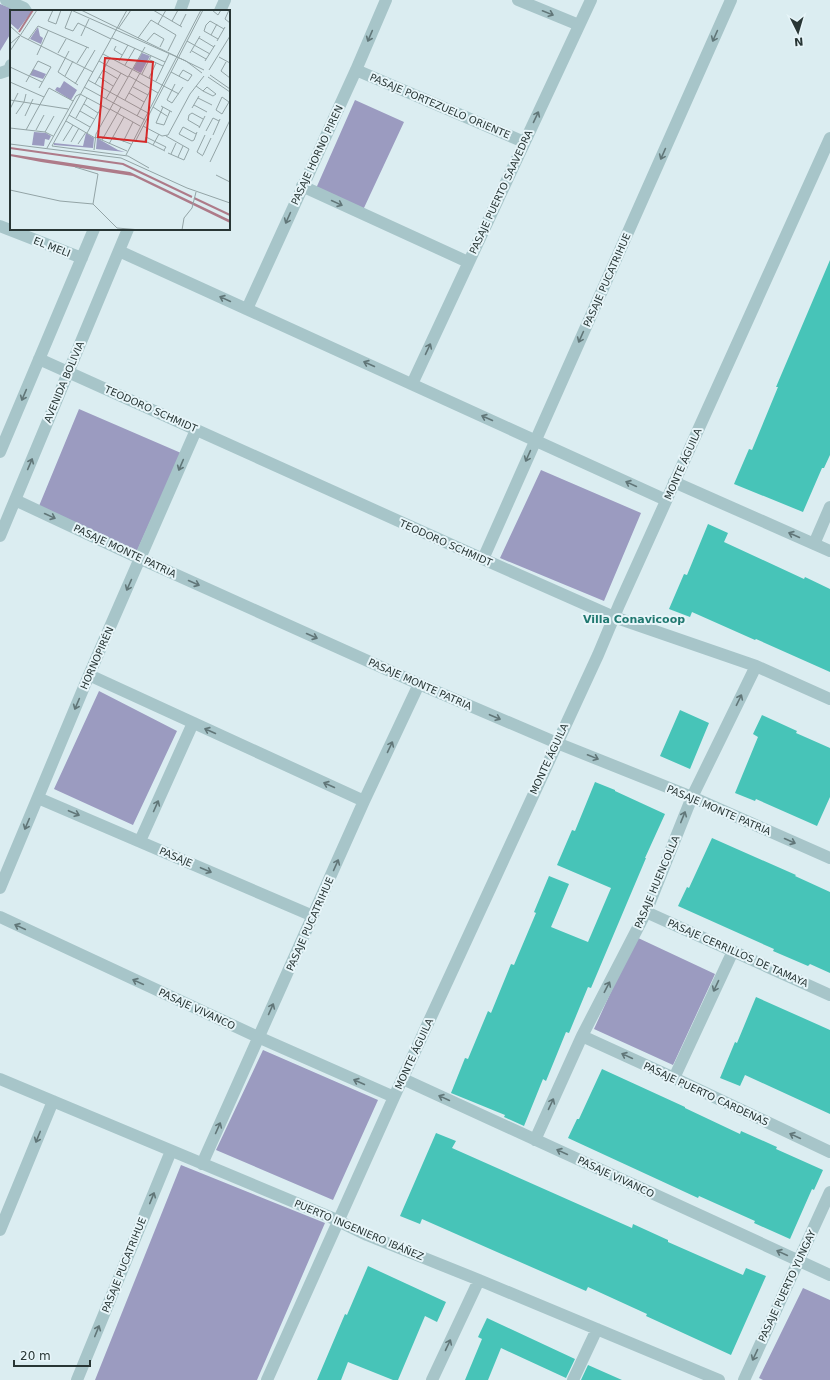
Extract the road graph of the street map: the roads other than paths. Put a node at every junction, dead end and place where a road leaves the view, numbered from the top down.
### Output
1 (6, 0) edge
2 (184, 0) edge
3 (225, 0) edge
4 (386, 0) edge
5 (518, 0) edge
6 (591, 0) edge
7 (731, 0) edge
8 (25, 10) edge
9 (180, 10) edge
10 (220, 10) edge
11 (579, 25) junction
12 (10, 68) edge
13 (356, 70) junction
14 (0, 73) edge
15 (830, 138) edge
16 (524, 142) junction
17 (302, 186) junction
18 (0, 226) edge
19 (10, 230) edge
20 (10, 230) edge
21 (94, 230) edge
22 (128, 230) edge
23 (119, 250) junction
24 (82, 258) junction
25 (468, 262) junction
26 (247, 309) junction
27 (39, 359) junction
28 (68, 372) junction
29 (412, 384) junction
30 (196, 430) junction
31 (535, 440) junction
32 (0, 452) edge
33 (674, 482) junction
34 (15, 500) junction
35 (666, 500) junction
36 (830, 507) edge
37 (0, 536) edge
38 (814, 544) junction
39 (830, 551) edge
40 (141, 559) junction
41 (483, 559) junction
42 (614, 616) junction
43 (756, 666) junction
44 (89, 675) junction
45 (419, 684) junction
46 (830, 699) edge
47 (193, 723) junction
48 (557, 743) junction
49 (692, 797) junction
50 (38, 798) junction
51 (364, 801) junction
52 (140, 841) junction
53 (830, 858) edge
54 (0, 888) edge
55 (646, 912) junction
56 (313, 916) junction
57 (0, 917) edge
58 (733, 951) junction
59 (830, 995) edge
60 (582, 1036) junction
61 (258, 1037) junction
62 (674, 1078) junction
63 (0, 1079) edge
64 (403, 1079) junction
65 (394, 1097) junction
66 (53, 1101) junction
67 (535, 1140) junction
68 (171, 1151) junction
69 (830, 1152) edge
70 (202, 1164) junction
71 (830, 1192) edge
72 (338, 1221) junction
73 (0, 1230) edge
74 (798, 1260) junction
75 (830, 1275) edge
76 (479, 1280) junction
77 (597, 1329) junction
78 (77, 1380) edge
79 (268, 1380) edge
80 (432, 1380) edge
81 (573, 1380) edge
82 (719, 1380) edge
83 (744, 1380) edge

1 - 8 street
2 - 9 street
3 - 10 street
4 -> 13 street, PASAJE HORNO PIREN
5 -> 11 street
6 - 11 street, PASAJE PUERTO SAAVEDRA
7 -> 31 street, PASAJE PUCATRIHUE
16 -> 11 street, PASAJE PUERTO SAAVEDRA
12 - 14 street
13 - 16 street, PASAJE PORTEZUELO ORIENTE
13 - 17 street, PASAJE HORNO PIREN
15 - 33 street, MONTE ÁGUILA
16 - 25 street, PASAJE PUERTO SAAVEDRA
17 -> 25 street
17 -> 26 street, PASAJE HORNO PIREN
18 - 20 street, EL MELI
19 - 24 street, EL MELI
21 - 24 street
22 - 23 street, AVENIDA BOLIVIA
26 -> 23 street
23 - 28 street, AVENIDA BOLIVIA
24 - 27 street
29 -> 25 street, PASAJE PUERTO SAAVEDRA
29 -> 26 street
27 - 28 street, TEODORO SCHMIDT
27 -> 32 street
28 - 30 street, TEODORO SCHMIDT
34 -> 28 street, AVENIDA BOLIVIA
31 -> 29 street
30 -> 40 street, HORNOPIRÉN
30 - 41 street, TEODORO SCHMIDT
35 -> 31 street
31 -> 41 street, PASAJE PUCATRIHUE
33 - 35 street, MONTE ÁGUILA
38 -> 33 street
34 - 37 street, AVENIDA BOLIVIA
34 -> 40 street, PASAJE MONTE PATRIA
35 - 42 street, MONTE ÁGUILA
36 - 38 street
38 - 39 street
40 -> 44 street, HORNOPIRÉN
40 -> 45 street, PASAJE MONTE PATRIA
41 - 42 street, TEODORO SCHMIDT
42 - 43 street, TEODORO SCHMIDT
42 - 48 street, MONTE ÁGUILA
43 - 46 street, TEODORO SCHMIDT
49 -> 43 street, PASAJE HUENCOLLA
44 - 47 street
44 -> 50 street, HORNOPIRÉN
45 -> 48 street, PASAJE MONTE PATRIA
51 -> 45 street, PASAJE PUCATRIHUE
51 -> 47 street
52 -> 47 street
48 -> 49 street, PASAJE MONTE PATRIA
48 - 64 street, MONTE ÁGUILA
49 -> 53 street, PASAJE MONTE PATRIA
55 -> 49 street, PASAJE HUENCOLLA
50 -> 52 street, PASAJE
50 -> 54 street, HORNOPIRÉN
56 -> 51 street, PASAJE PUCATRIHUE
52 -> 56 street, PASAJE
55 - 58 street, PASAJE CERRILLOS DE TAMAYA
60 -> 55 street, PASAJE HUENCOLLA
61 -> 56 street, PASAJE PUCATRIHUE
61 -> 57 street, PASAJE VIVANCO
58 - 59 street, PASAJE CERRILLOS DE TAMAYA
58 -> 62 street
62 -> 60 street, PASAJE PUERTO CARDENAS
67 -> 60 street, PASAJE HUENCOLLA
65 -> 61 street, PASAJE VIVANCO
70 -> 61 street, PASAJE PUCATRIHUE
69 -> 62 street, PASAJE PUERTO CARDENAS
63 - 66 street, PUERTO INGENIERO IBÁÑEZ
64 - 65 street, MONTE ÁGUILA
67 -> 64 street, PASAJE VIVANCO
65 - 72 street, MONTE ÁGUILA
66 - 68 street, PUERTO INGENIERO IBÁÑEZ
66 -> 73 street
74 -> 67 street, PASAJE VIVANCO
68 - 70 street, PUERTO INGENIERO IBÁÑEZ
78 -> 68 street, PASAJE PUCATRIHUE
70 - 72 street, PUERTO INGENIERO IBÁÑEZ
71 - 74 street, PASAJE PUERTO YUNGAY
72 - 76 street, PUERTO INGENIERO IBÁÑEZ
72 - 79 street, MONTE ÁGUILA
74 - 75 street, PASAJE VIVANCO
74 -> 83 street, PASAJE PUERTO YUNGAY
76 - 77 street, PUERTO INGENIERO IBÁÑEZ
80 -> 76 street
77 - 81 street
77 - 82 street, PUERTO INGENIERO IBÁÑEZ

